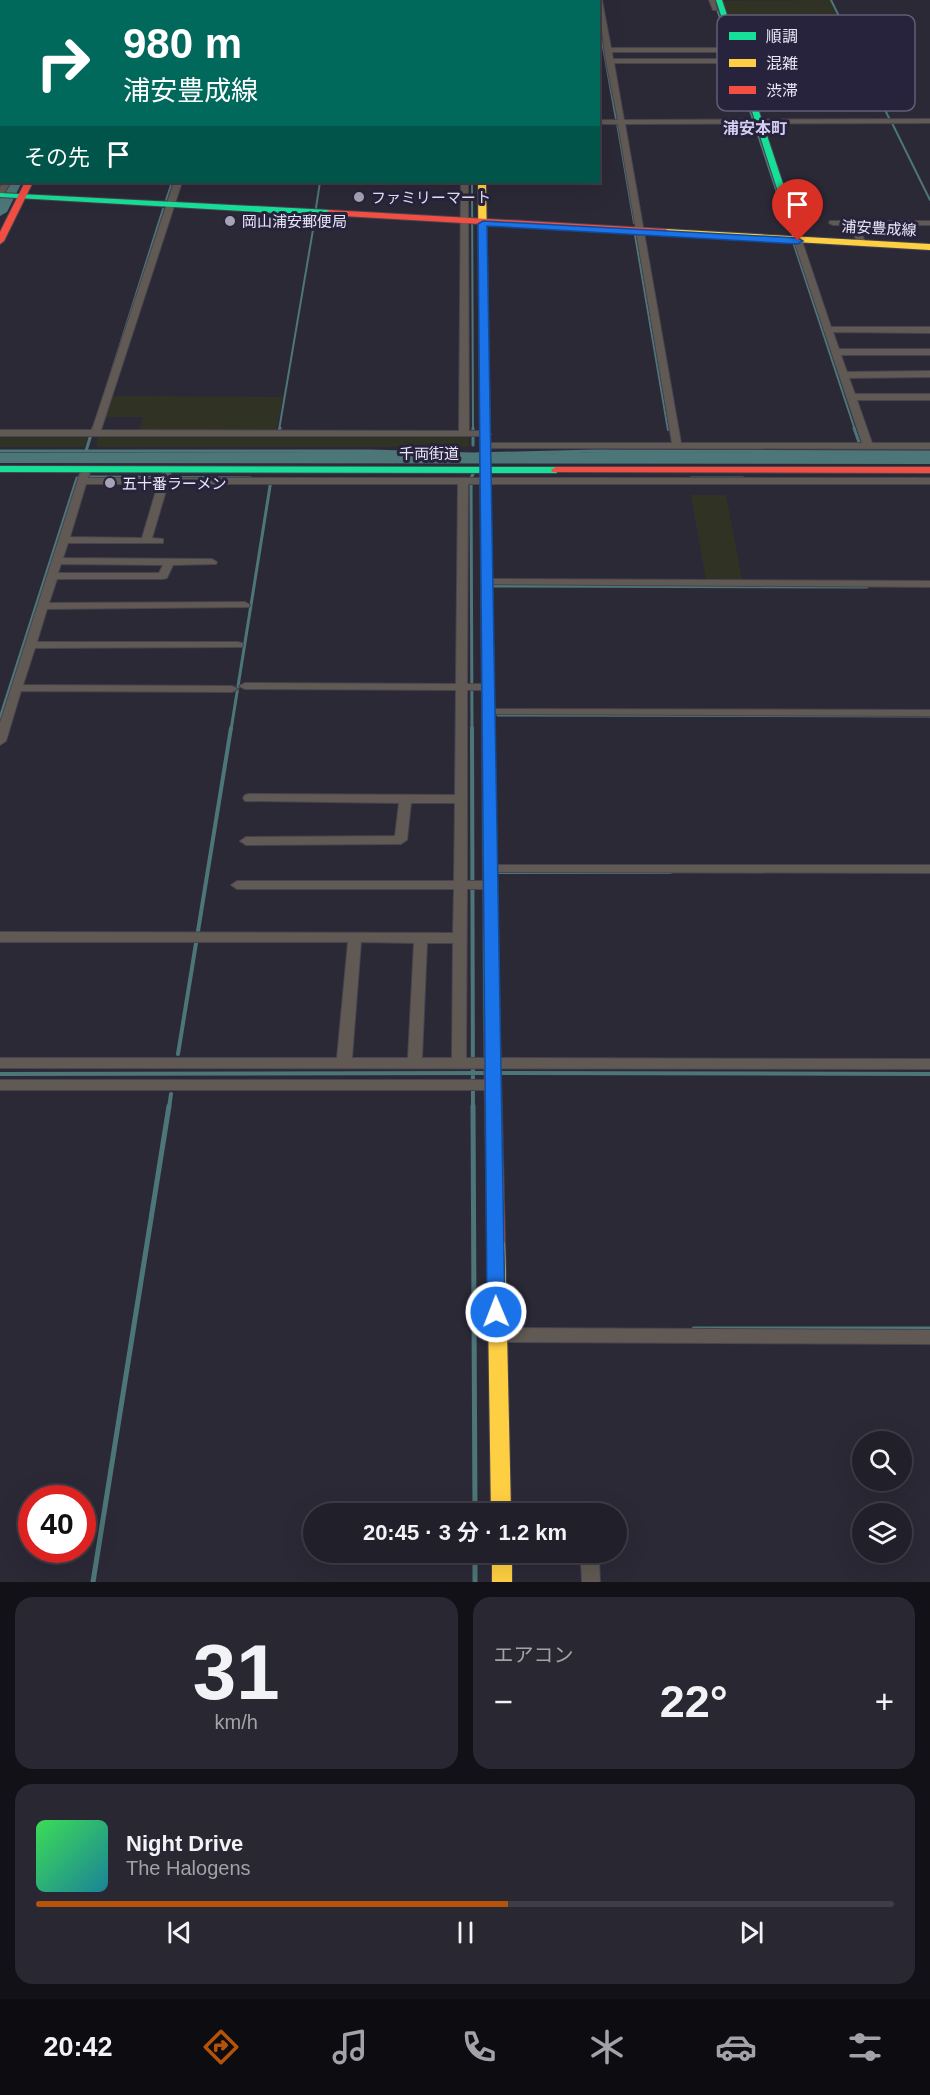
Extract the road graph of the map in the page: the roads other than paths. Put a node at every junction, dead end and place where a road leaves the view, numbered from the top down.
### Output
1 (600, 6) edge
2 (608, 50) junction
3 (717, 55) edge
4 (717, 57) edge
5 (609, 61) junction
6 (755, 111) edge
7 (600, 122) edge
8 (620, 122) junction
9 (759, 122) junction
10 (930, 122) edge
11 (27, 183) edge
12 (178, 183) edge
13 (465, 183) edge
14 (482, 183) edge
15 (7, 192) edge
16 (171, 204) junction
17 (473, 223) junction
18 (833, 223) dead end
19 (854, 223) junction
20 (930, 223) edge
21 (641, 232) junction
22 (0, 241) edge
23 (798, 241) junction
24 (862, 244) junction
25 (930, 247) edge
26 (828, 329) junction
27 (930, 330) edge
28 (836, 352) junction
29 (930, 352) edge
30 (930, 374) edge
31 (843, 375) junction
32 (930, 397) edge
33 (851, 398) junction
34 (93, 433) junction
35 (0, 434) edge
36 (676, 446) junction
37 (868, 446) junction
38 (930, 446) edge
39 (478, 458) junction
40 (0, 469) edge
41 (930, 470) edge
42 (85, 475) junction
43 (165, 477) junction
44 (675, 477) junction
45 (930, 482) edge
46 (64, 540) junction
47 (146, 541) junction
48 (159, 541) dead end
49 (57, 561) junction
50 (169, 562) junction
51 (212, 562) dead end
52 (53, 576) junction
53 (487, 582) junction
54 (930, 584) edge
55 (245, 605) dead end
56 (43, 606) junction
57 (31, 645) junction
58 (238, 645) dead end
59 (246, 686) dead end
60 (473, 687) junction
61 (17, 688) junction
62 (232, 689) dead end
63 (488, 712) junction
64 (930, 713) edge
65 (0, 741) edge
66 (249, 798) dead end
67 (406, 798) junction
68 (461, 799) junction
69 (246, 841) dead end
70 (491, 869) junction
71 (930, 869) edge
72 (237, 885) dead end
73 (474, 885) junction
74 (0, 937) edge
75 (355, 938) junction
76 (421, 938) junction
77 (460, 938) junction
78 (0, 1063) edge
79 (344, 1064) junction
80 (415, 1064) junction
81 (930, 1064) edge
82 (480, 1073) junction
83 (0, 1085) edge
84 (496, 1335) junction
85 (930, 1337) edge
86 (501, 1503) edge
87 (502, 1563) edge
88 (590, 1563) edge
89 (502, 1582) edge
90 (591, 1582) edge

1 - 2 street
2 - 3 street
2 - 5 street
4 - 5 street
5 - 8 street
6 - 9 street
7 - 8 street
8 - 9 street
8 - 21 street
9 - 10 street
9 - 23 street
11 - 15 street
12 - 16 street
13 - 17 street
14 - 17 street
15 - 16 street, 浦安豊成線
15 - 22 street
16 - 17 street, 浦安豊成線
16 - 34 street
17 - 21 street, 浦安豊成線
17 - 39 street
17 - 39 street
18 - 19 street
19 - 20 street
19 - 24 street
21 - 23 street, 浦安豊成線
21 - 36 street
23 - 24 street, 浦安豊成線
23 - 26 street
24 - 25 street, 浦安豊成線
26 - 27 street
26 - 28 street
28 - 29 street
28 - 31 street
30 - 31 street
31 - 33 street
32 - 33 street
33 - 37 street
34 - 35 street
34 - 39 street
36 - 37 street
36 - 39 street
37 - 38 street
39 - 43 street, 千両街道
39 - 43 street
39 - 44 street, 千両街道
39 - 53 street
39 - 60 street
40 - 42 street, 千両街道
41 - 44 street, 千両街道
42 - 43 street, 千両街道
42 - 46 street
43 - 47 street
44 - 45 street
46 - 47 street
46 - 49 street
47 - 48 street
49 - 50 street
49 - 52 street
50 - 51 street
50 - 52 street
52 - 56 street
53 - 54 street
53 - 60 street
55 - 56 street
56 - 57 street
57 - 58 street
57 - 61 street
59 - 60 street
60 - 63 street
60 - 68 street
61 - 62 street
61 - 65 street
63 - 64 street
63 - 70 street
66 - 67 street
67 - 68 street
67 - 69 street
68 - 73 street
70 - 71 street
70 - 73 street
72 - 73 street
73 - 77 street
73 - 82 street
74 - 75 street
75 - 76 street
75 - 79 street
76 - 77 street
76 - 80 street
77 - 82 street
78 - 79 street
79 - 80 street
80 - 82 street
81 - 82 street
82 - 83 street
82 - 84 street
84 - 85 street
84 - 86 street
87 - 89 street
88 - 90 street

